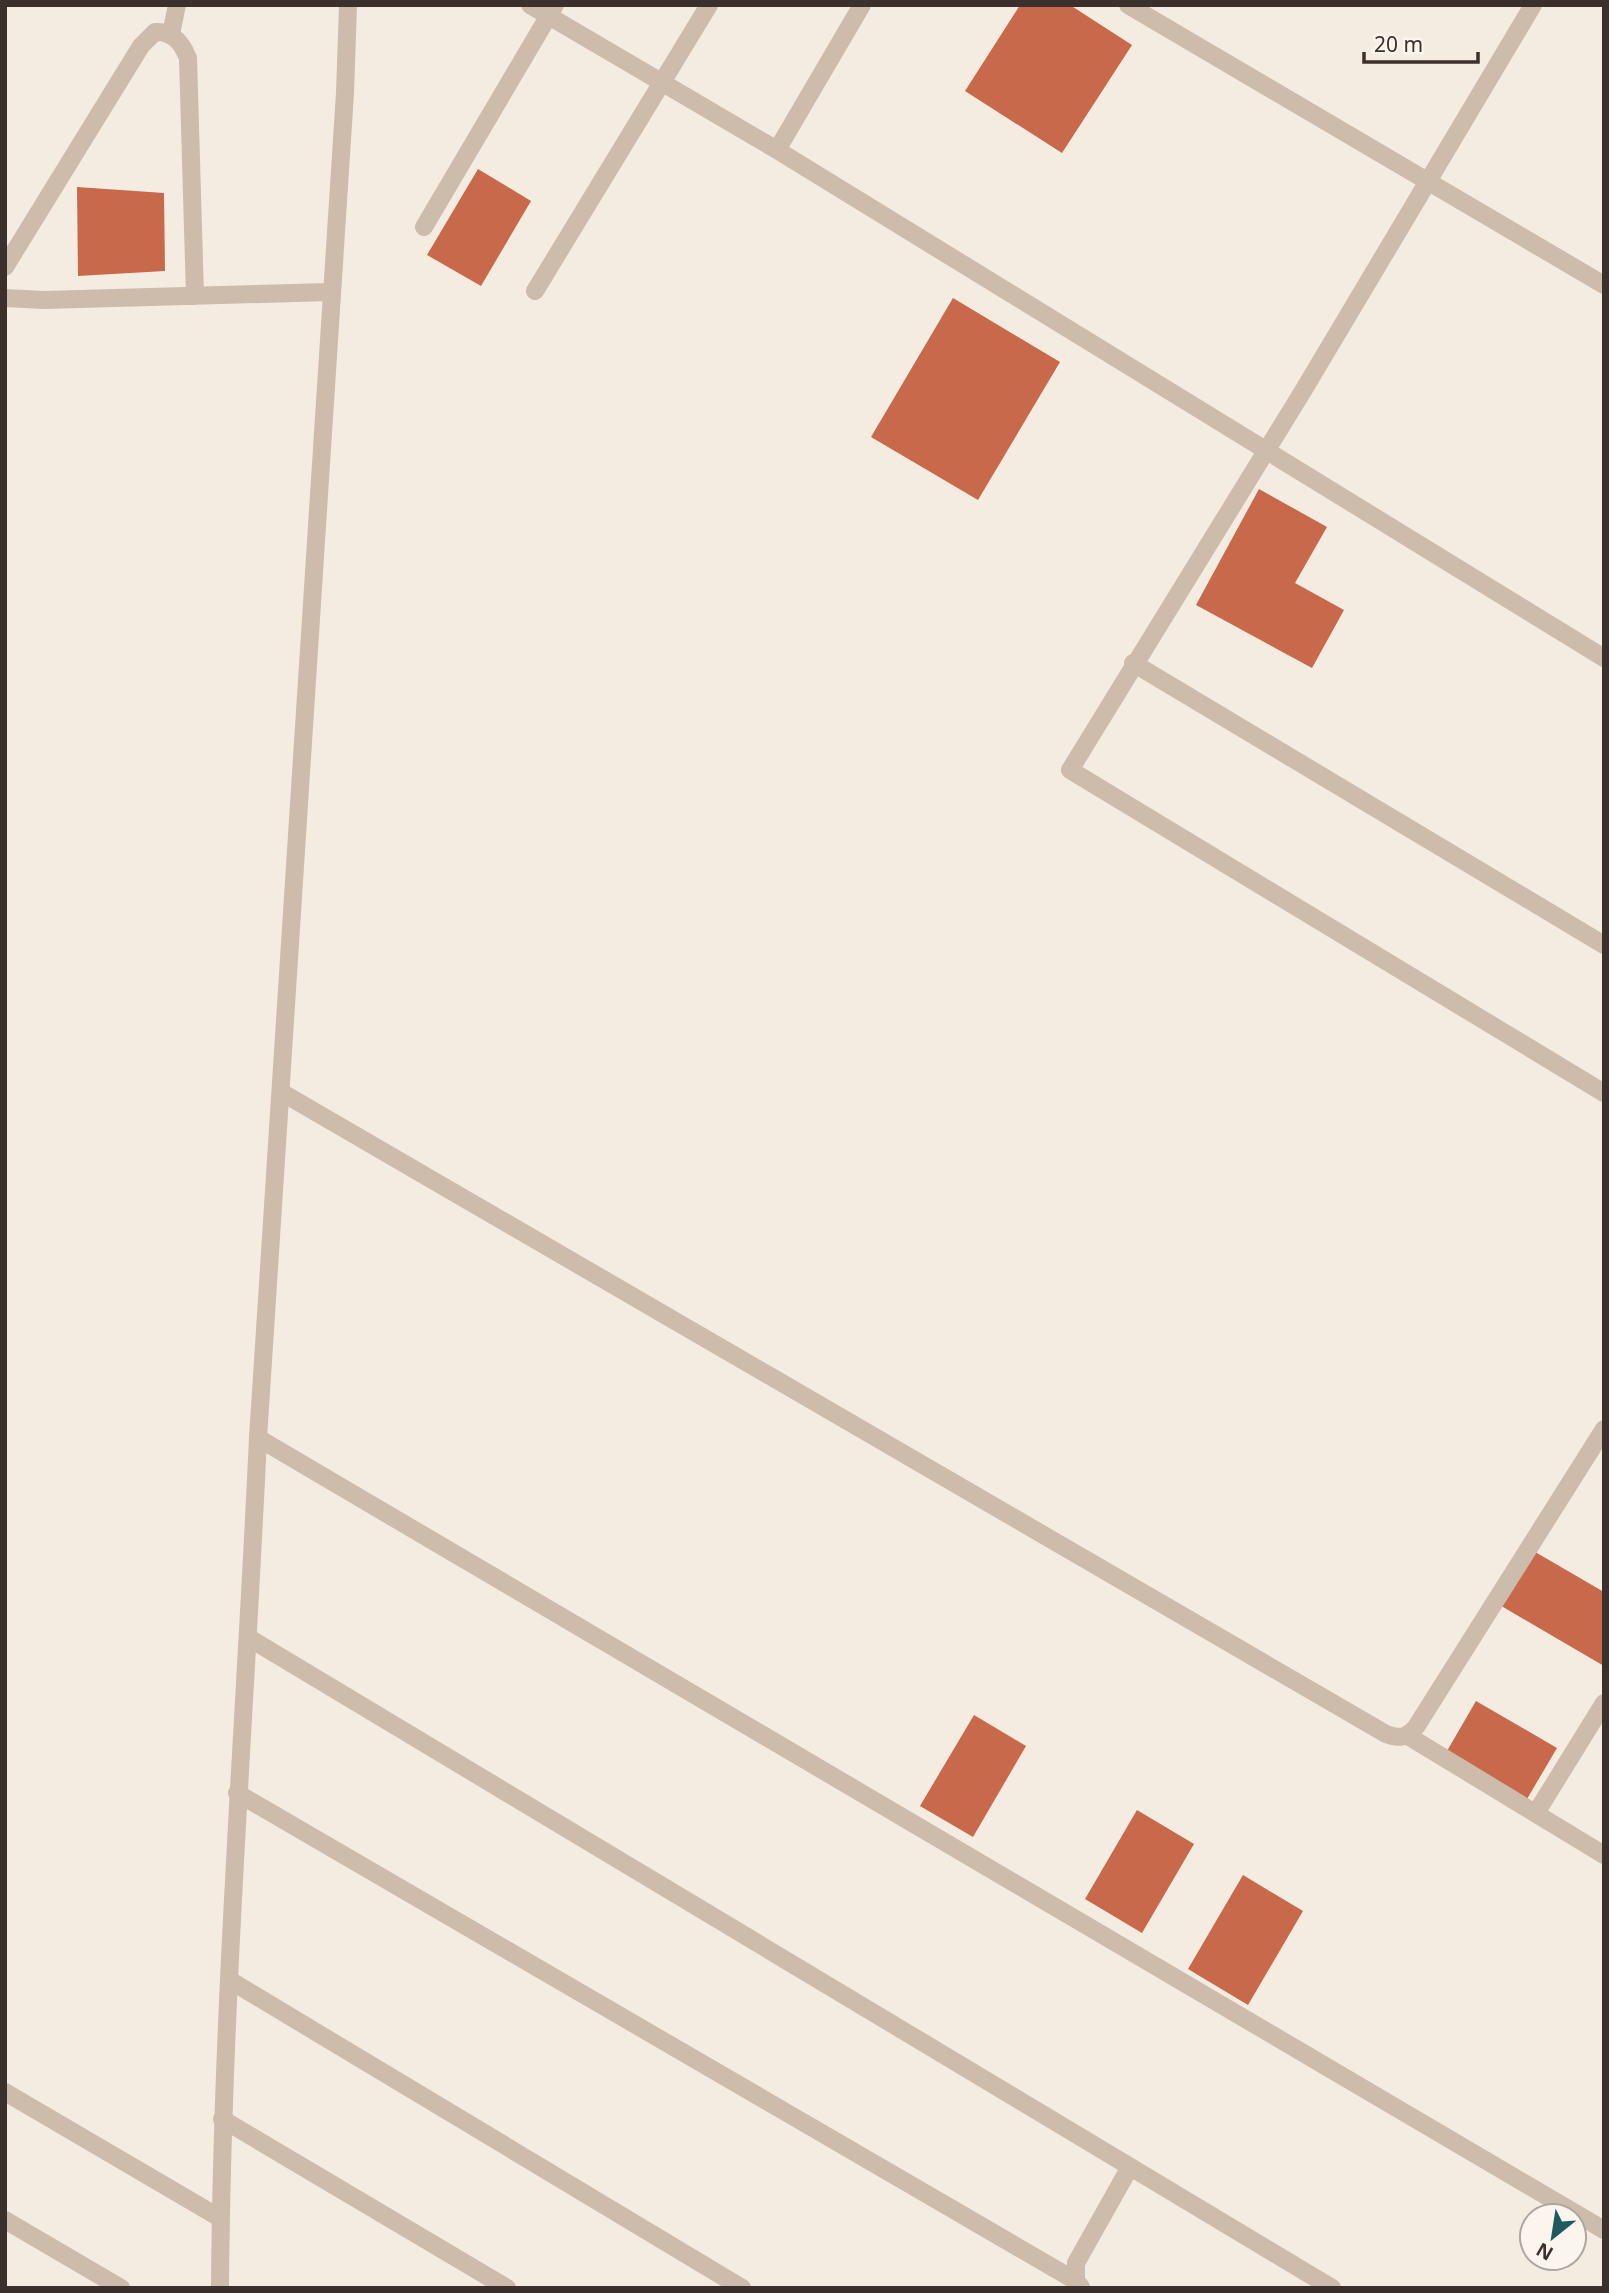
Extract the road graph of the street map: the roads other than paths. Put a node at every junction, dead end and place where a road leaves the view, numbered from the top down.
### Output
1 (177, 5) edge
2 (348, 5) edge
3 (530, 5) edge
4 (709, 5) edge
5 (862, 5) edge
6 (1128, 5) edge
7 (1533, 5) edge
8 (552, 11) edge
9 (172, 34) junction
10 (663, 81) junction
11 (777, 150) junction
12 (1428, 180) junction
13 (424, 227) dead end
14 (5, 267) edge
15 (1604, 285) edge
16 (535, 291) dead end
17 (330, 292) junction
18 (195, 296) junction
19 (5, 298) edge
20 (1266, 451) junction
21 (1604, 658) edge
22 (1133, 663) junction
23 (1604, 945) edge
24 (281, 1093) junction
25 (1604, 1093) edge
26 (1604, 1429) edge
27 (258, 1438) junction
28 (249, 1637) junction
29 (1604, 1703) edge
30 (1408, 1736) junction
31 (237, 1793) junction
32 (1536, 1813) junction
33 (1604, 1855) edge
34 (231, 1981) junction
35 (5, 2092) edge
36 (222, 2119) junction
37 (1130, 2167) junction
38 (220, 2218) junction
39 (5, 2220) edge
40 (1604, 2230) edge
41 (1078, 2284) edge
42 (221, 2287) edge
43 (121, 2288) edge
44 (507, 2288) edge
45 (742, 2288) edge
46 (1332, 2288) edge

1 - 9 street
2 - 17 street
3 - 8 street
4 - 10 street
5 - 11 street
6 - 12 street
7 - 12 street
8 - 10 street
8 - 13 street
9 - 14 street
9 - 18 street
10 - 11 street
10 - 16 street
11 - 20 street
12 - 15 street
12 - 20 street
17 - 18 street
17 - 24 street
18 - 19 street
20 - 21 street
20 - 22 street
22 - 23 street
22 - 25 street
24 - 27 street
24 - 30 street
26 - 30 street
27 - 28 street
27 - 40 street
28 - 31 street
28 - 37 street
29 - 32 street
30 - 32 street
31 - 34 street
31 - 41 street
32 - 33 street
34 - 36 street
34 - 45 street
35 - 38 street
36 - 38 street
36 - 44 street
37 - 41 street
37 - 46 street
38 - 42 street
39 - 43 street

